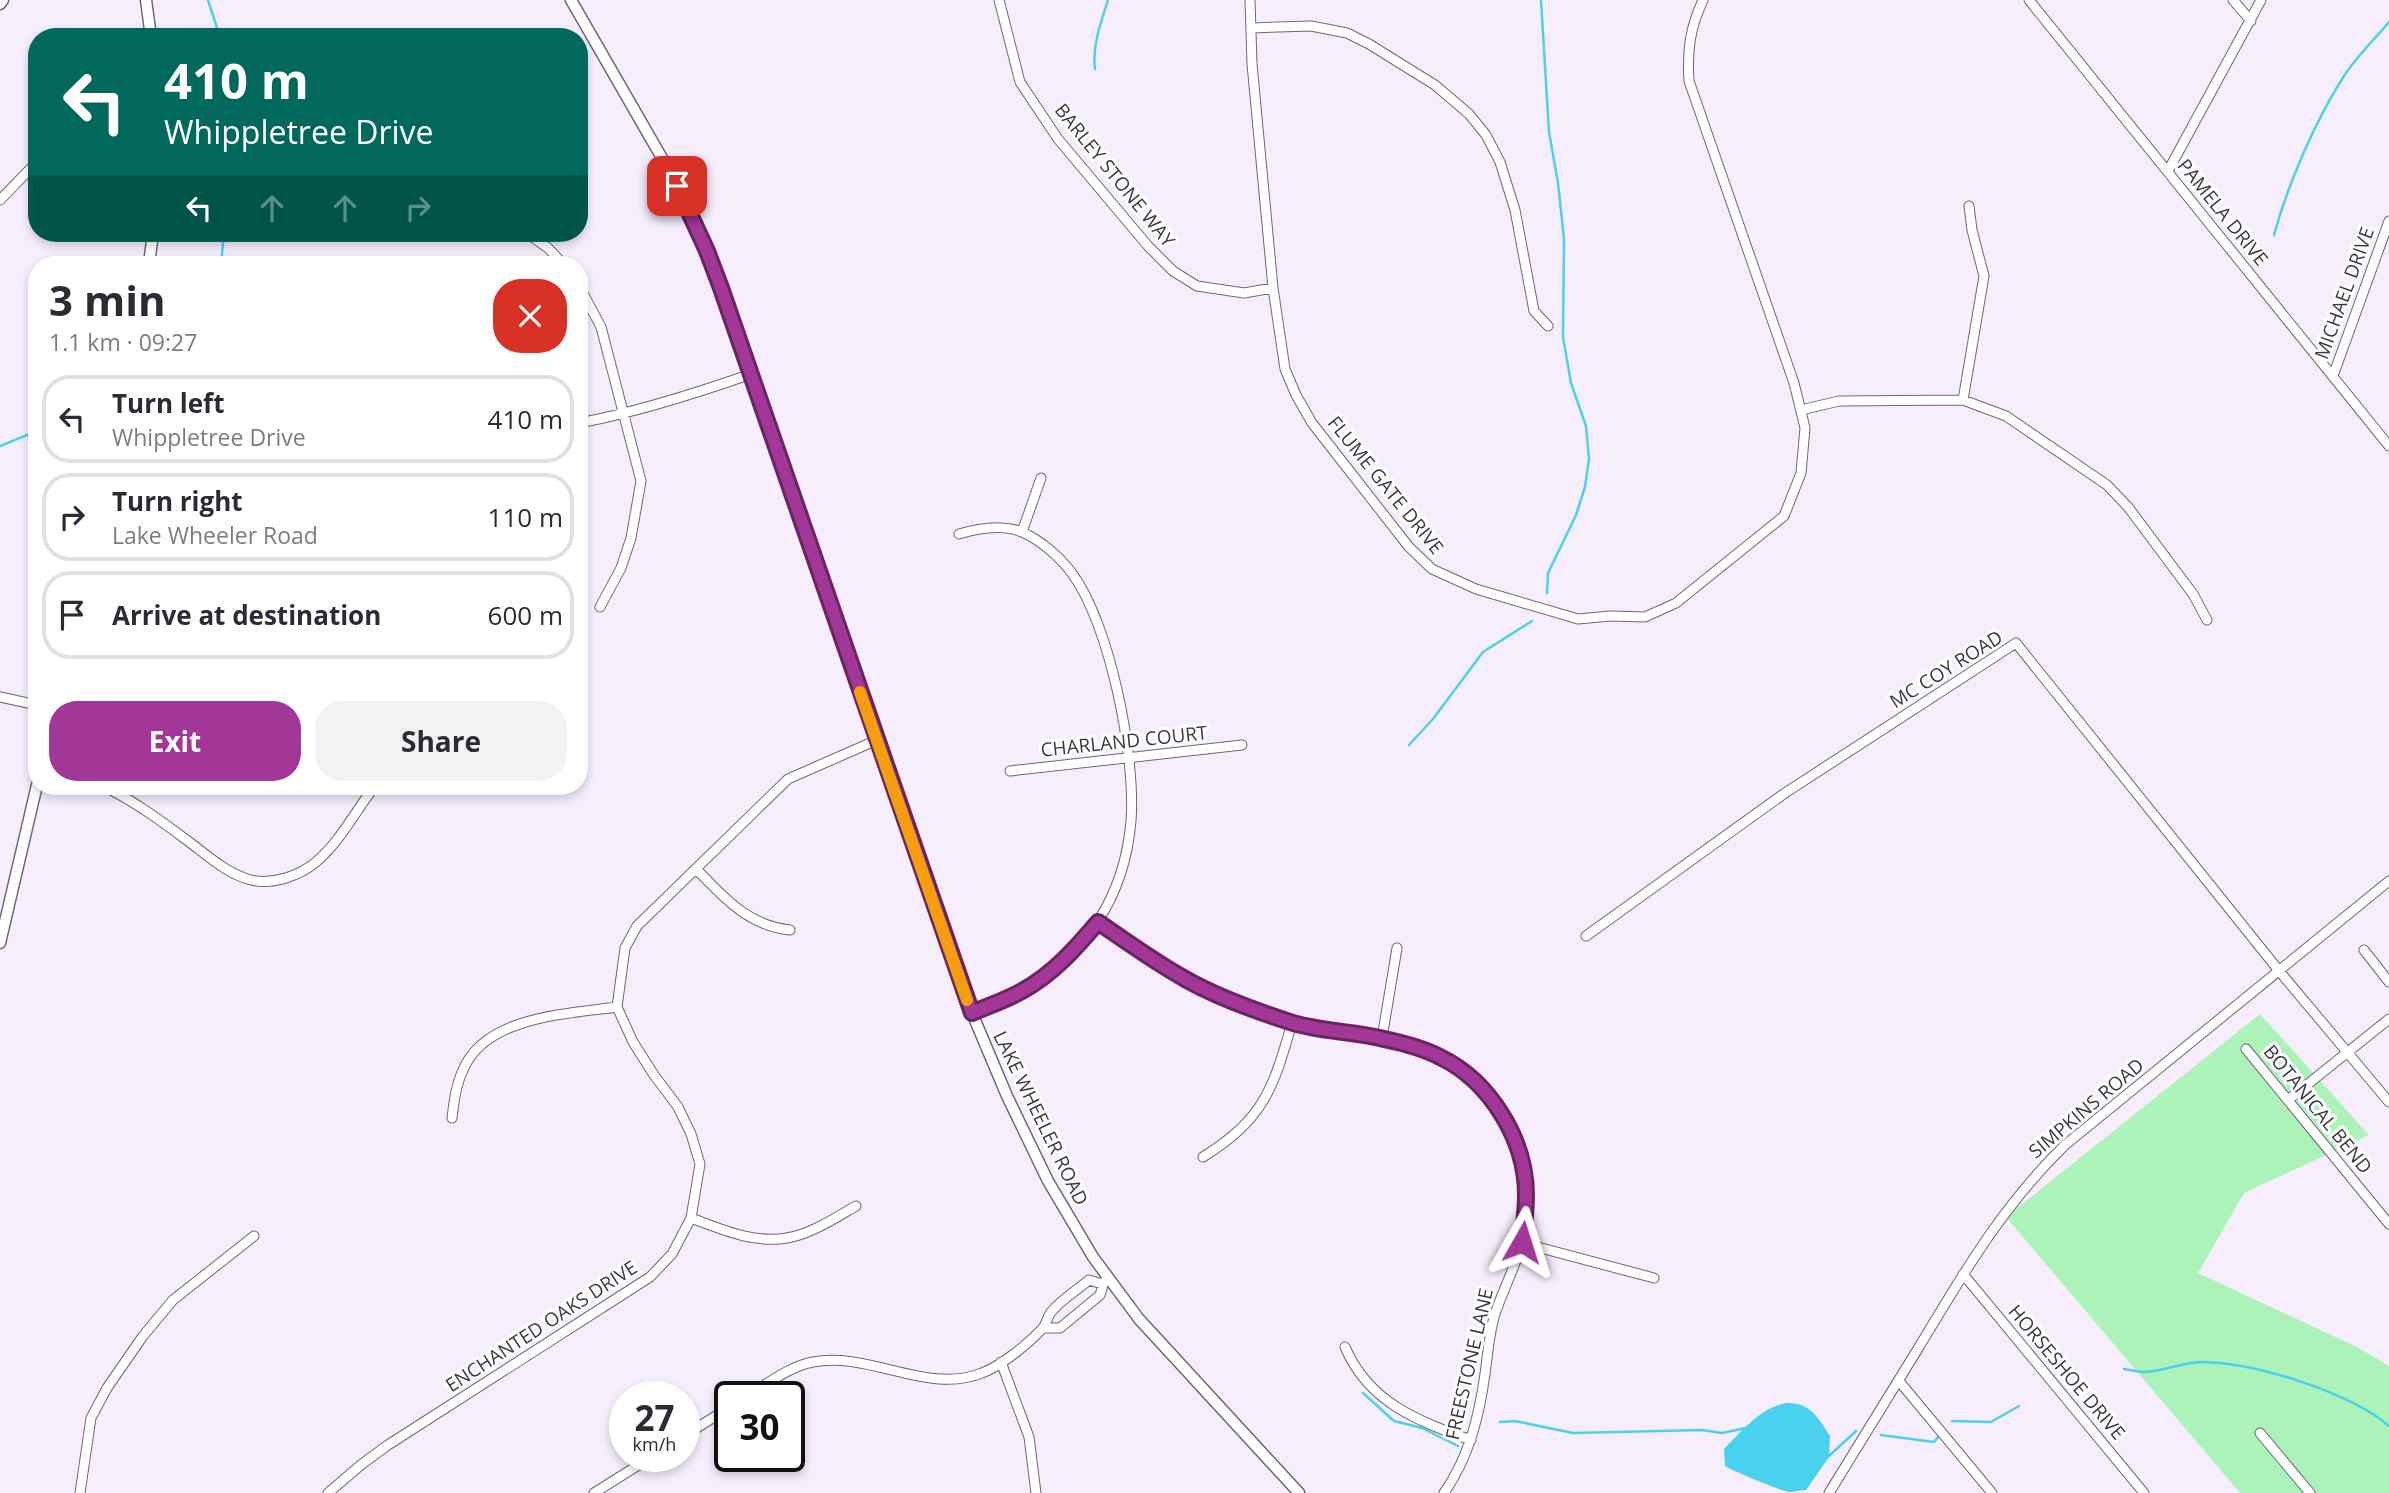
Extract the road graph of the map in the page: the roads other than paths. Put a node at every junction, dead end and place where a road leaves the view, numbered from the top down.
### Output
1 (4, 0) edge
2 (146, 0) edge
3 (999, 0) edge
4 (1250, 0) edge
5 (1703, 0) edge
6 (2029, 0) edge
7 (2233, 0) edge
8 (2261, 0) edge
9 (572, 1) edge
10 (0, 5) edge
11 (2251, 21) junction
12 (149, 28) edge
13 (588, 28) edge
14 (588, 28) edge
15 (1251, 28) junction
16 (28, 171) edge
17 (2168, 172) junction
18 (0, 200) edge
19 (1969, 206) dead end
20 (2389, 221) edge
21 (540, 242) edge
22 (556, 256) edge
23 (1273, 288) junction
24 (588, 303) edge
25 (1548, 326) dead end
26 (751, 374) junction
27 (2333, 376) junction
28 (1964, 400) junction
29 (1801, 410) junction
30 (624, 415) junction
31 (588, 421) edge
32 (2389, 446) edge
33 (1041, 478) dead end
34 (1022, 532) junction
35 (959, 534) dead end
36 (600, 607) dead end
37 (2207, 620) dead end
38 (0, 697) edge
39 (28, 703) edge
40 (877, 740) junction
41 (1242, 745) dead end
42 (1130, 758) junction
43 (1010, 771) dead end
44 (35, 795) edge
45 (122, 795) edge
46 (368, 795) edge
47 (697, 870) junction
48 (2389, 881) edge
49 (1098, 922) junction
50 (790, 930) dead end
51 (1586, 936) dead end
52 (0, 943) edge
53 (1397, 948) dead end
54 (2364, 950) dead end
55 (2280, 972) junction
56 (2389, 982) edge
57 (617, 1007) junction
58 (972, 1013) junction
59 (2389, 1018) edge
60 (1292, 1023) junction
61 (1382, 1038) junction
62 (2246, 1049) dead end
63 (2348, 1052) junction
64 (2288, 1100) junction
65 (2389, 1102) edge
66 (452, 1118) dead end
67 (1203, 1157) dead end
68 (856, 1206) dead end
69 (691, 1218) junction
70 (2389, 1224) edge
71 (254, 1236) dead end
72 (1522, 1242) junction
73 (1963, 1274) junction
74 (1654, 1278) dead end
75 (1105, 1282) junction
76 (1044, 1328) junction
77 (1345, 1347) dead end
78 (1001, 1362) junction
79 (774, 1381) edge
80 (1899, 1381) junction
81 (2260, 1433) dead end
82 (1471, 1440) junction
83 (627, 1472) edge
84 (80, 1493) edge
85 (328, 1493) edge
86 (594, 1493) edge
87 (1037, 1493) edge
88 (1299, 1493) edge
89 (1444, 1493) edge
90 (1829, 1493) edge
91 (1993, 1493) edge
92 (2144, 1493) edge
93 (2310, 1493) edge

1 - 10 street
2 - 12 street
3 - 23 street, BARLEY STONE WAY
4 - 15 street, FLUME GATE DRIVE
5 - 29 street, FLUME GATE DRIVE
6 - 17 street, PAMELA DRIVE
7 - 11 street
8 - 11 street
9 - 14 street, LAKE WHEELER ROAD
11 - 17 street
13 - 26 street, LAKE WHEELER ROAD
15 - 23 street, FLUME GATE DRIVE
15 - 25 street
16 - 18 street
17 - 27 street, PAMELA DRIVE
19 - 28 street
20 - 27 street, MICHAEL DRIVE
21 - 22 street
23 - 29 street, FLUME GATE DRIVE
24 - 30 street
26 - 30 street
26 - 40 street, LAKE WHEELER ROAD
27 - 32 street, PAMELA DRIVE
28 - 29 street
28 - 37 street
30 - 31 street
30 - 36 street
33 - 34 street
34 - 35 street
34 - 42 street
38 - 39 street
40 - 47 street
40 - 58 street, LAKE WHEELER ROAD
41 - 42 street, CHARLAND COURT
42 - 43 street, CHARLAND COURT
42 - 49 street
44 - 52 street
45 - 46 street
47 - 50 street
47 - 57 street
48 - 55 street, SIMPKINS ROAD
49 - 58 street
49 - 60 street, FREESTONE LANE
51 - 55 street, MC COY ROAD
53 - 61 street
54 - 56 street
55 - 63 street
55 - 73 street, SIMPKINS ROAD
57 - 66 street
57 - 69 street, ENCHANTED OAKS DRIVE
58 - 75 street, LAKE WHEELER ROAD
59 - 63 street
60 - 61 street, FREESTONE LANE
60 - 67 street
61 - 72 street, FREESTONE LANE
62 - 64 street, BOTANICAL BEND
63 - 64 street
63 - 65 street
64 - 70 street, BOTANICAL BEND
68 - 69 street
69 - 85 street, ENCHANTED OAKS DRIVE
71 - 84 street
72 - 74 street
72 - 82 street, FREESTONE LANE
73 - 80 street, SIMPKINS ROAD
73 - 92 street, HORSESHOE DRIVE
75 - 76 street
75 - 76 street
75 - 88 street, LAKE WHEELER ROAD
76 - 78 street
77 - 82 street
78 - 79 street
78 - 87 street
80 - 90 street, SIMPKINS ROAD
80 - 91 street
81 - 93 street
82 - 89 street, FREESTONE LANE
83 - 86 street

